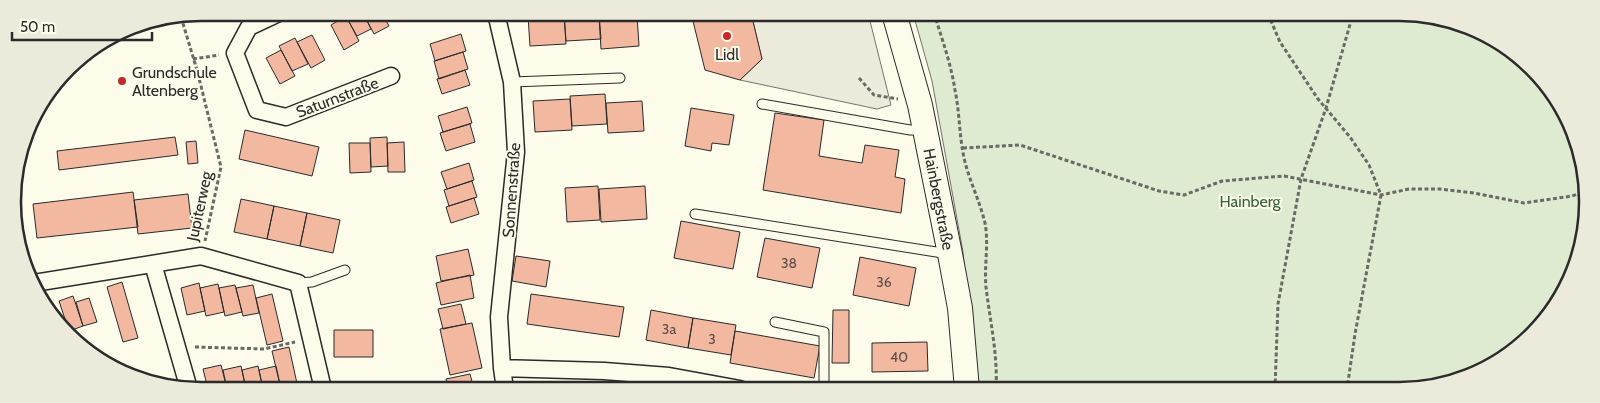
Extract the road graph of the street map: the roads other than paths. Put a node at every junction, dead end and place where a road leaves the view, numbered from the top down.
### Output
1 (262, 21) edge
2 (498, 21) edge
3 (896, 21) edge
4 (390, 76) dead end
5 (620, 78) dead end
6 (512, 82) junction
7 (762, 104) dead end
8 (925, 130) junction
9 (695, 214) dead end
10 (950, 254) junction
11 (153, 264) junction
12 (344, 270) dead end
13 (40, 282) edge
14 (298, 283) junction
15 (775, 322) dead end
16 (502, 368) junction
17 (187, 381) edge
18 (321, 382) edge
19 (505, 382) edge
20 (702, 382) edge
21 (824, 382) edge
22 (966, 382) edge

1 - 4 street, Saturnstraße
2 - 6 street, Sonnenstraße
3 - 8 street, Hainbergstraße
5 - 6 lane
6 - 16 street, Sonnenstraße
7 - 8 lane
8 - 10 street, Hainbergstraße
9 - 10 lane
10 - 22 street, Hainbergstraße
11 - 13 street
11 - 14 street
11 - 17 street
12 - 14 lane
14 - 18 street
15 - 21 lane
16 - 19 street, Sonnenstraße
16 - 20 street

